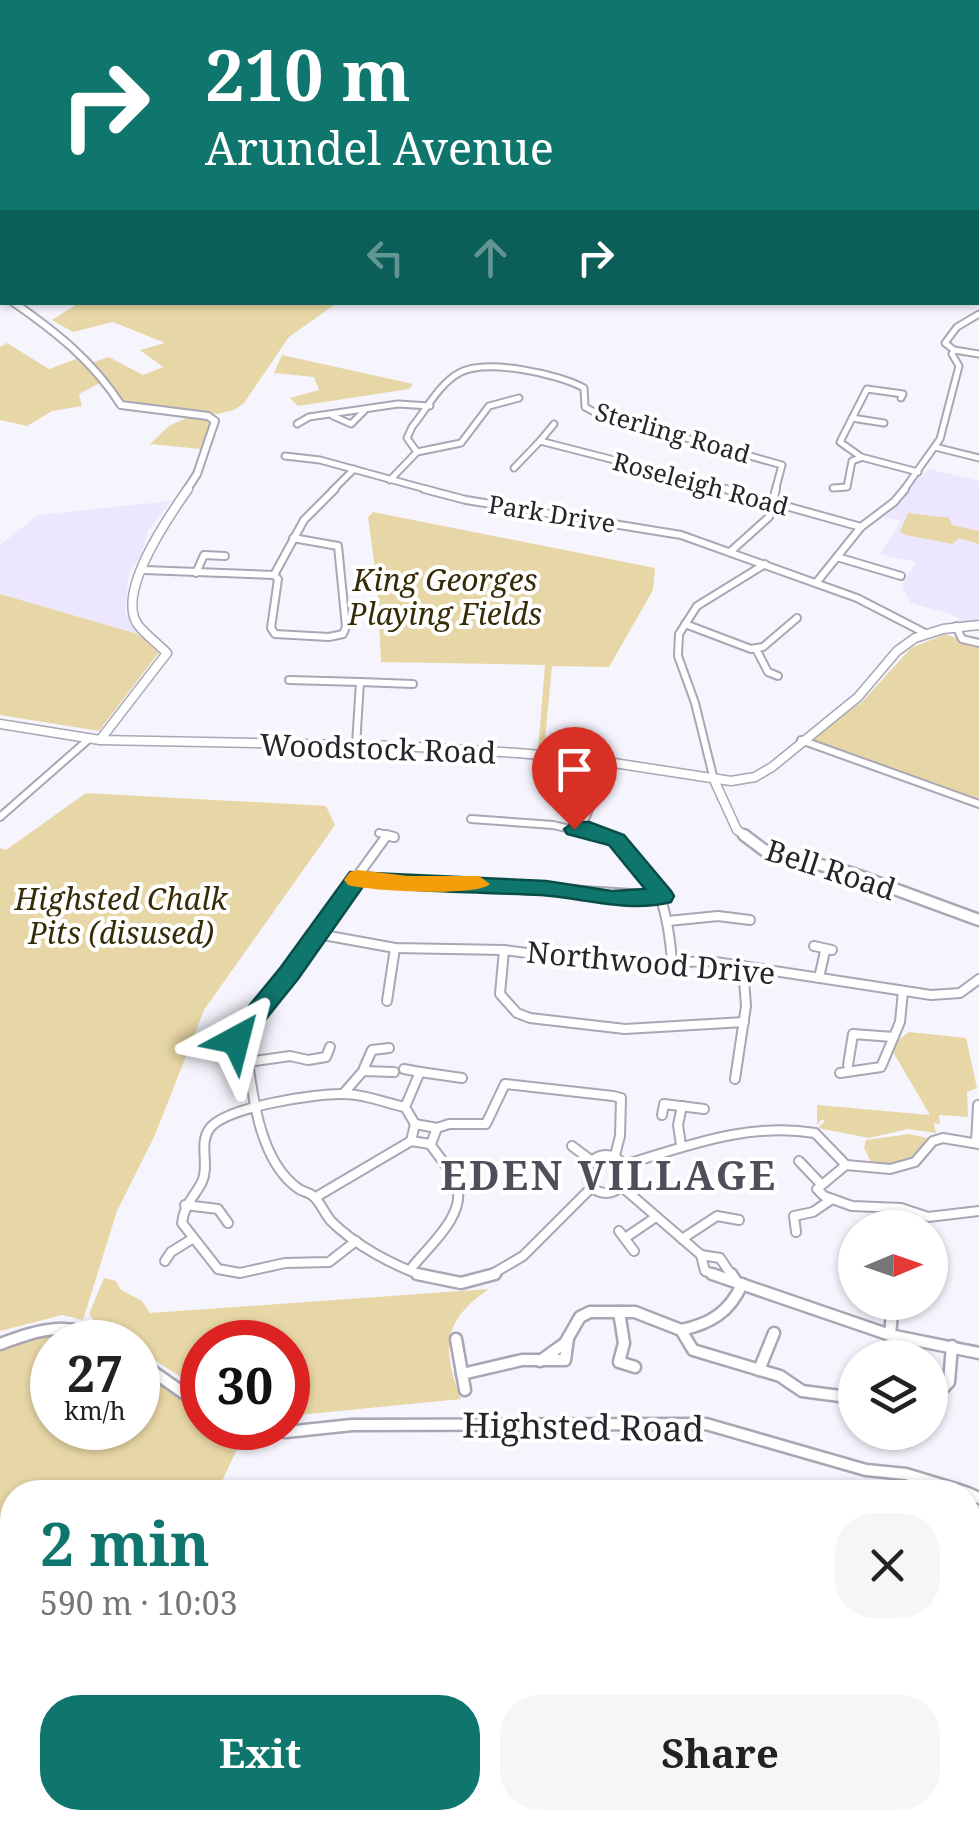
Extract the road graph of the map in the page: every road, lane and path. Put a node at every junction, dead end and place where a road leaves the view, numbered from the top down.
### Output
1 (17, 305) edge
2 (979, 314) edge
3 (954, 350) junction
4 (979, 354) edge
5 (519, 398) dead end
6 (901, 398) dead end
7 (430, 406) junction
8 (364, 410) junction
9 (334, 416) junction
10 (852, 418) junction
11 (884, 423) dead end
12 (297, 424) dead end
13 (554, 424) dead end
14 (540, 441) junction
15 (935, 447) junction
16 (417, 452) junction
17 (285, 456) dead end
18 (860, 458) junction
19 (979, 458) edge
20 (514, 468) dead end
21 (354, 470) junction
22 (918, 472) junction
23 (390, 480) junction
24 (833, 488) dead end
25 (774, 501) junction
26 (861, 527) junction
27 (293, 538) junction
28 (730, 552) junction
29 (225, 556) dead end
30 (837, 557) junction
31 (764, 564) junction
32 (144, 570) junction
33 (196, 572) junction
34 (274, 576) junction
35 (902, 576) dead end
36 (816, 583) junction
37 (798, 618) dead end
38 (686, 624) junction
39 (979, 625) edge
40 (956, 626) junction
41 (925, 634) junction
42 (979, 642) edge
43 (756, 649) junction
44 (778, 676) dead end
45 (288, 680) dead end
46 (360, 682) junction
47 (413, 684) dead end
48 (0, 724) edge
49 (89, 740) junction
50 (100, 740) junction
51 (801, 740) junction
52 (356, 745) junction
53 (610, 762) junction
54 (714, 782) junction
55 (979, 804) edge
56 (0, 816) edge
57 (468, 818) dead end
58 (582, 828) junction
59 (386, 836) dead end
60 (358, 877) junction
61 (663, 896) junction
62 (750, 920) dead end
63 (979, 920) edge
64 (668, 921) junction
65 (318, 934) junction
66 (814, 946) dead end
67 (395, 948) junction
68 (504, 950) junction
69 (672, 962) junction
70 (743, 966) junction
71 (820, 978) junction
72 (979, 978) edge
73 (968, 989) junction
74 (902, 991) junction
75 (979, 995) edge
76 (387, 1001) dead end
77 (744, 1022) junction
78 (893, 1037) junction
79 (330, 1047) dead end
80 (390, 1048) dead end
81 (248, 1062) junction
82 (848, 1065) dead end
83 (357, 1068) junction
84 (420, 1072) junction
85 (840, 1073) dead end
86 (462, 1078) dead end
87 (735, 1079) dead end
88 (343, 1094) junction
89 (978, 1104) edge
90 (682, 1106) junction
91 (405, 1107) junction
92 (257, 1109) junction
93 (704, 1109) dead end
94 (205, 1114) dead end
95 (662, 1115) dead end
96 (214, 1123) junction
97 (416, 1124) junction
98 (437, 1128) junction
99 (412, 1140) junction
100 (977, 1143) edge
101 (430, 1144) junction
102 (681, 1145) junction
103 (572, 1146) dead end
104 (614, 1158) junction
105 (592, 1161) junction
106 (799, 1161) dead end
107 (846, 1164) junction
108 (624, 1165) junction
109 (820, 1183) junction
110 (593, 1186) junction
111 (621, 1186) junction
112 (316, 1196) junction
113 (832, 1199) junction
114 (184, 1206) junction
115 (979, 1210) edge
116 (656, 1217) junction
117 (738, 1220) dead end
118 (228, 1223) dead end
119 (796, 1232) dead end
120 (192, 1239) junction
121 (682, 1239) junction
122 (356, 1241) junction
123 (634, 1251) dead end
124 (700, 1255) junction
125 (164, 1261) dead end
126 (410, 1270) junction
127 (739, 1282) junction
128 (619, 1312) junction
129 (891, 1320) edge
130 (681, 1330) junction
131 (774, 1333) dead end
132 (30, 1334) edge
133 (890, 1335) junction
134 (456, 1340) dead end
135 (0, 1344) edge
136 (952, 1346) junction
137 (979, 1353) edge
138 (635, 1367) dead end
139 (759, 1370) junction
140 (462, 1374) junction
141 (948, 1383) edge
142 (465, 1390) dead end
143 (838, 1396) edge
144 (310, 1430) edge
145 (925, 1480) edge

1 - 32 street
2 - 3 street
3 - 4 street
3 - 15 street
5 - 16 street
6 - 10 street
7 - 8 street
7 - 16 street, Sterling Road
7 - 25 street, Sterling Road
8 - 9 street
8 - 9 street
9 - 12 street
10 - 11 street
10 - 18 street
13 - 14 street
14 - 20 street
14 - 25 street, Roseleigh Road
15 - 19 street
15 - 22 street
16 - 23 street
17 - 21 street, Park Drive
18 - 22 street
18 - 24 street
21 - 23 street, Park Drive
21 - 27 street
22 - 26 street
23 - 28 street, Park Drive
25 - 26 street, Roseleigh Road
25 - 28 street, Sterling Road
26 - 30 street
27 - 34 street
27 - 34 street
28 - 31 street, Park Drive
29 - 33 street
30 - 35 street
30 - 36 street
31 - 36 street, Park Drive
31 - 38 street
32 - 33 street
32 - 50 street
33 - 34 street
36 - 41 street, Park Drive
37 - 43 street
38 - 43 street
38 - 54 street
39 - 40 street
40 - 41 street
40 - 42 street
41 - 51 street
43 - 44 street
45 - 46 street
46 - 47 street
46 - 52 street
48 - 49 street, Woodstock Road
49 - 50 street, Woodstock Road
49 - 56 street
50 - 52 street, Woodstock Road
51 - 54 street
51 - 55 street
52 - 53 street, Woodstock Road
53 - 54 street, Woodstock Road
53 - 58 street
54 - 63 street, Bell Road
57 - 58 street
58 - 61 street
59 - 60 street
60 - 61 street
60 - 65 street
61 - 64 street
62 - 64 street
64 - 69 street
65 - 67 street, Northwood Drive
65 - 81 street
66 - 71 street
67 - 68 street, Northwood Drive
67 - 76 street
68 - 69 street, Northwood Drive
68 - 77 street
69 - 70 street, Northwood Drive
70 - 71 street, Northwood Drive
70 - 77 street
71 - 74 street, Northwood Drive
72 - 73 street
73 - 74 street, Northwood Drive
73 - 75 street
74 - 78 street
77 - 87 street
78 - 82 street
78 - 85 street
79 - 81 street
80 - 83 street
81 - 92 street
83 - 84 street
83 - 88 street
84 - 86 street
84 - 91 street
88 - 91 street
88 - 92 street
89 - 100 street
90 - 93 street
90 - 95 street
90 - 102 street
91 - 97 street
92 - 96 street
92 - 112 street
94 - 96 street
96 - 114 street
97 - 98 street
97 - 99 street
98 - 101 street
98 - 104 street
99 - 101 street
99 - 112 street
100 - 107 street
101 - 126 street
102 - 107 street
102 - 108 street
103 - 105 street
104 - 105 street
104 - 108 street
105 - 110 street
106 - 109 street
107 - 109 street
108 - 111 street
109 - 113 street
110 - 111 street
110 - 126 street
111 - 116 street
112 - 122 street
113 - 115 street
113 - 119 street
114 - 118 street
114 - 120 street
116 - 121 street
116 - 123 street
117 - 121 street
120 - 122 street
120 - 125 street
121 - 124 street
122 - 126 street
124 - 127 street
124 - 127 street
127 - 130 street
127 - 133 street
128 - 130 street
128 - 138 street
128 - 140 street
129 - 133 street
130 - 139 street
131 - 139 street
132 - 135 street
133 - 136 street
134 - 140 street
136 - 137 street
136 - 141 street
139 - 143 street
140 - 142 street
144 - 145 street, Highsted Road

